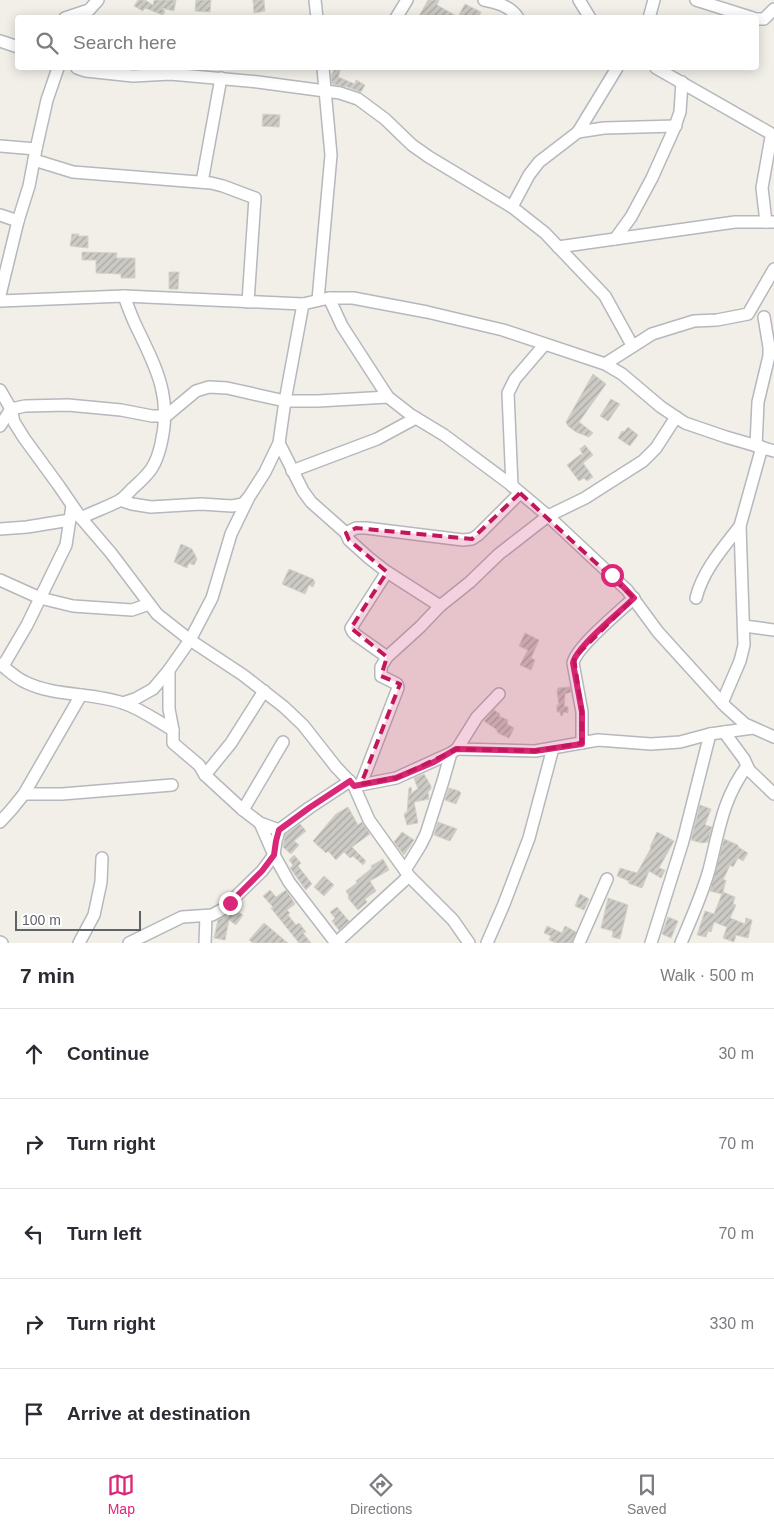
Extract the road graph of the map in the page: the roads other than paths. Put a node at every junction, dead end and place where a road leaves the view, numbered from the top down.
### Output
1 (316, 0) edge
2 (407, 0) edge
3 (484, 0) edge
4 (579, 0) edge
5 (654, 0) edge
6 (696, 0) edge
7 (96, 1) edge
8 (774, 9) edge
9 (74, 15) edge
10 (317, 15) edge
11 (398, 15) edge
12 (516, 15) edge
13 (588, 15) edge
14 (650, 15) edge
15 (744, 15) edge
16 (759, 19) edge
17 (0, 41) edge
18 (15, 46) edge
19 (57, 70) edge
20 (86, 70) edge
21 (323, 70) edge
22 (616, 70) edge
23 (660, 70) edge
24 (220, 78) junction
25 (682, 82) junction
26 (326, 90) junction
27 (676, 126) junction
28 (578, 132) junction
29 (772, 134) edge
30 (0, 146) edge
31 (34, 160) junction
32 (202, 182) junction
33 (512, 207) junction
34 (0, 215) edge
35 (18, 221) junction
36 (770, 222) edge
37 (615, 239) junction
38 (558, 247) junction
39 (774, 269) edge
40 (0, 295) edge
41 (124, 296) junction
42 (324, 299) junction
43 (0, 300) edge
44 (248, 302) junction
45 (303, 304) junction
46 (748, 314) junction
47 (769, 318) edge
48 (545, 344) junction
49 (632, 345) junction
50 (605, 364) junction
51 (0, 390) edge
52 (388, 397) junction
53 (285, 401) junction
54 (11, 410) junction
55 (166, 416) junction
56 (676, 417) junction
57 (416, 418) junction
58 (0, 426) edge
59 (279, 443) junction
60 (759, 447) junction
61 (774, 451) edge
62 (292, 471) junction
63 (516, 490) junction
64 (249, 497) junction
65 (120, 500) junction
66 (548, 516) junction
67 (76, 519) junction
68 (740, 526) junction
69 (0, 529) edge
70 (346, 533) junction
71 (387, 572) junction
72 (0, 580) edge
73 (40, 598) junction
74 (634, 598) junction
75 (696, 598) dead end
76 (149, 604) junction
77 (440, 606) junction
78 (744, 626) junction
79 (774, 630) edge
80 (190, 640) junction
81 (387, 657) junction
82 (2, 665) edge
83 (169, 670) junction
84 (264, 691) junction
85 (81, 694) junction
86 (499, 694) dead end
87 (123, 703) junction
88 (722, 703) junction
89 (753, 728) junction
90 (174, 730) junction
91 (724, 732) junction
92 (710, 734) junction
93 (774, 737) edge
94 (283, 742) dead end
95 (582, 744) junction
96 (553, 748) junction
97 (454, 751) junction
98 (747, 766) junction
99 (205, 775) junction
100 (355, 784) junction
101 (172, 785) dead end
102 (24, 794) junction
103 (774, 794) edge
104 (243, 810) junction
105 (0, 822) edge
106 (260, 823) junction
107 (279, 830) junction
108 (274, 855) junction
109 (102, 858) dead end
110 (407, 873) junction
111 (607, 879) dead end
112 (206, 916) junction
113 (79, 943) edge
114 (129, 943) edge
115 (205, 943) edge
116 (336, 943) edge
117 (469, 943) edge
118 (487, 943) edge
119 (579, 943) edge
120 (650, 943) edge
121 (681, 943) edge

1 - 10 street
2 - 11 street
3 - 12 street
4 - 13 street
5 - 14 street
6 - 15 street
7 - 9 street
8 - 16 street
17 - 18 street
19 - 31 street
20 - 24 street
21 - 26 street
22 - 28 street
23 - 25 street
24 - 26 street
24 - 32 street
25 - 27 street
25 - 29 street
26 - 33 street
26 - 42 street
27 - 28 street
27 - 37 street
28 - 33 street
29 - 36 street
30 - 31 street
31 - 32 street
31 - 35 street
32 - 44 street
33 - 38 street
34 - 35 street
35 - 40 street
36 - 37 street
37 - 38 street
38 - 49 street
39 - 46 street
41 - 43 street
41 - 44 street
41 - 55 street
42 - 45 street
42 - 48 street
42 - 52 street
44 - 45 street
45 - 53 street
46 - 47 street
46 - 49 street
47 - 60 street
48 - 50 street
48 - 63 street
49 - 50 street
50 - 56 street
51 - 54 street
52 - 53 street
52 - 57 street
53 - 55 street
53 - 59 street
54 - 55 street
54 - 58 street
54 - 67 street
55 - 65 street
56 - 60 street
56 - 66 street
57 - 62 street
57 - 63 street
59 - 62 street
59 - 64 street
60 - 61 street
60 - 68 street
62 - 70 street
63 - 66 street
63 - 70 street
64 - 65 street
64 - 80 street
65 - 67 street
66 - 74 street
66 - 77 street
67 - 69 street
67 - 73 street
67 - 76 street
68 - 75 street
68 - 78 street
70 - 71 street
71 - 77 street
71 - 81 street
72 - 73 street
73 - 76 street
73 - 82 street
74 - 88 street
74 - 95 street
76 - 80 street
77 - 81 street
78 - 79 street
78 - 88 street
80 - 83 street
80 - 84 street
81 - 100 street
82 - 85 street
83 - 87 street
83 - 90 street
84 - 99 street
84 - 100 street
85 - 87 street
85 - 102 street
86 - 97 street
87 - 90 street
88 - 89 street
89 - 91 street
89 - 93 street
90 - 99 street
91 - 92 street
91 - 98 street
92 - 95 street
92 - 120 street
94 - 104 street
95 - 96 street
96 - 97 street
96 - 118 street
97 - 100 street
97 - 110 street
98 - 103 street
98 - 121 street
99 - 104 street
100 - 107 street
100 - 110 street
101 - 102 street
102 - 105 street
104 - 106 street
106 - 107 street
106 - 108 street
107 - 108 street
108 - 112 street
108 - 116 street
109 - 113 street
110 - 116 street
110 - 117 street
111 - 119 street
112 - 114 street
112 - 115 street

